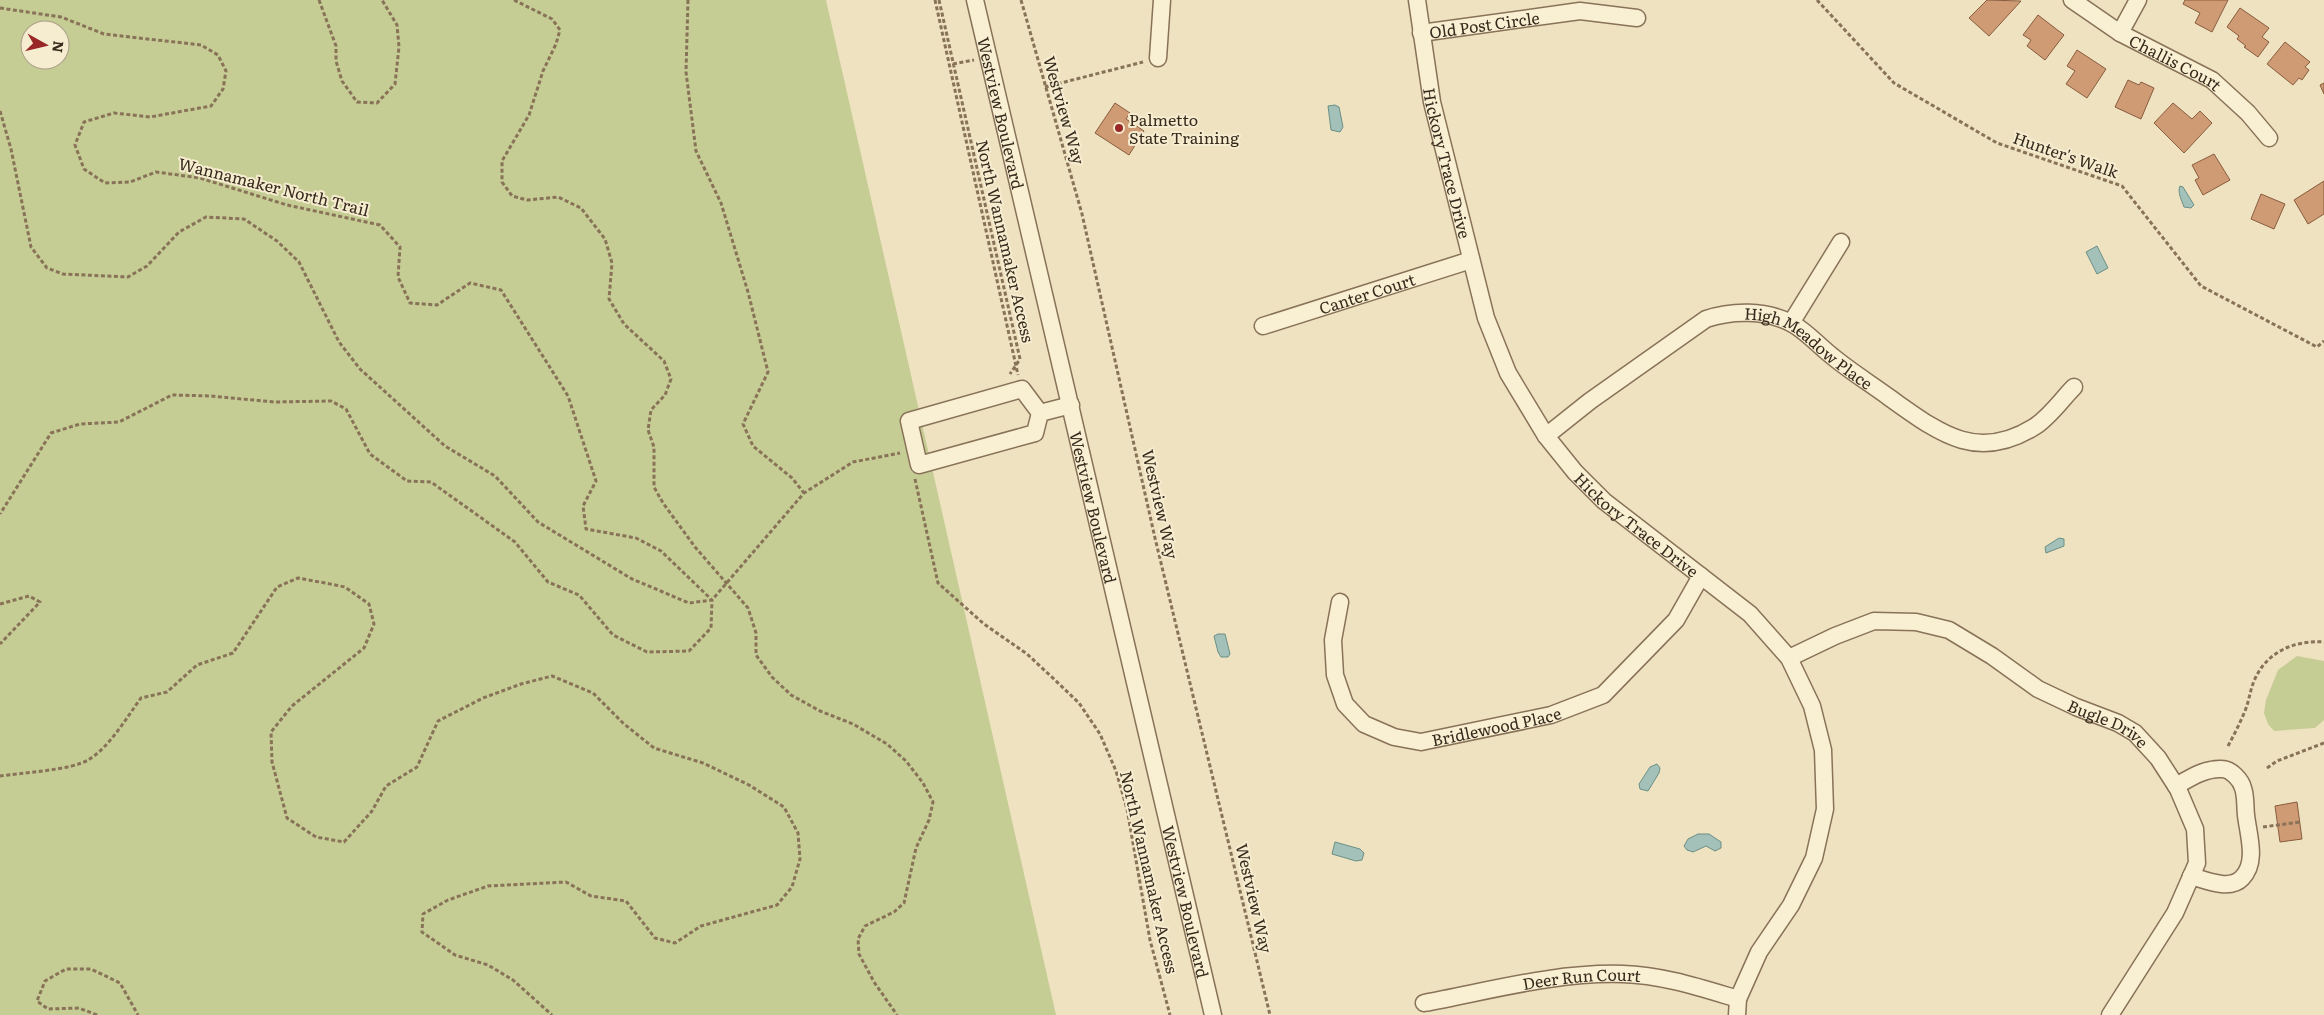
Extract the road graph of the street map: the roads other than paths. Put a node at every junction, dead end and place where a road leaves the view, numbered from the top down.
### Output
1 (975, 0) edge
2 (1162, 0) edge
3 (1416, 0) edge
4 (2072, 0) edge
5 (2138, 0) edge
6 (1637, 18) dead end
7 (1421, 33) junction
8 (2120, 33) junction
9 (1158, 58) road end
10 (2269, 138) dead end
11 (1841, 242) dead end
12 (1471, 260) junction
13 (1791, 323) junction
14 (1263, 326) dead end
15 (2074, 387) dead end
16 (1071, 405) junction
17 (1040, 413) junction
18 (1546, 436) junction
19 (1701, 576) junction
20 (1340, 602) dead end
21 (1789, 658) junction
22 (2176, 786) junction
23 (2191, 876) junction
24 (1424, 1003) dead end
25 (1738, 1007) edge
26 (1213, 1015) edge
27 (2110, 1015) edge

1 - 16 street, Westview Boulevard
2 - 9 street
3 - 7 street, Hickory Trace Drive
4 - 8 street, Challis Court
5 - 8 street
6 - 7 street, Old Post Circle
7 - 12 street, Hickory Trace Drive
8 - 10 street, Challis Court
11 - 13 street
12 - 14 street, Canter Court
12 - 18 street, Hickory Trace Drive
13 - 15 street, High Meadow Place
13 - 18 street, High Meadow Place
16 - 17 street
16 - 26 street, Westview Boulevard
17 - 17 street
18 - 19 street, Hickory Trace Drive
19 - 20 street, Bridlewood Place
19 - 21 street, Hickory Trace Drive
21 - 22 street, Bugle Drive
21 - 25 street, Hickory Trace Drive
22 - 23 street, Bugle Drive
22 - 23 street
23 - 27 street, Bugle Drive
24 - 25 street, Deer Run Court

